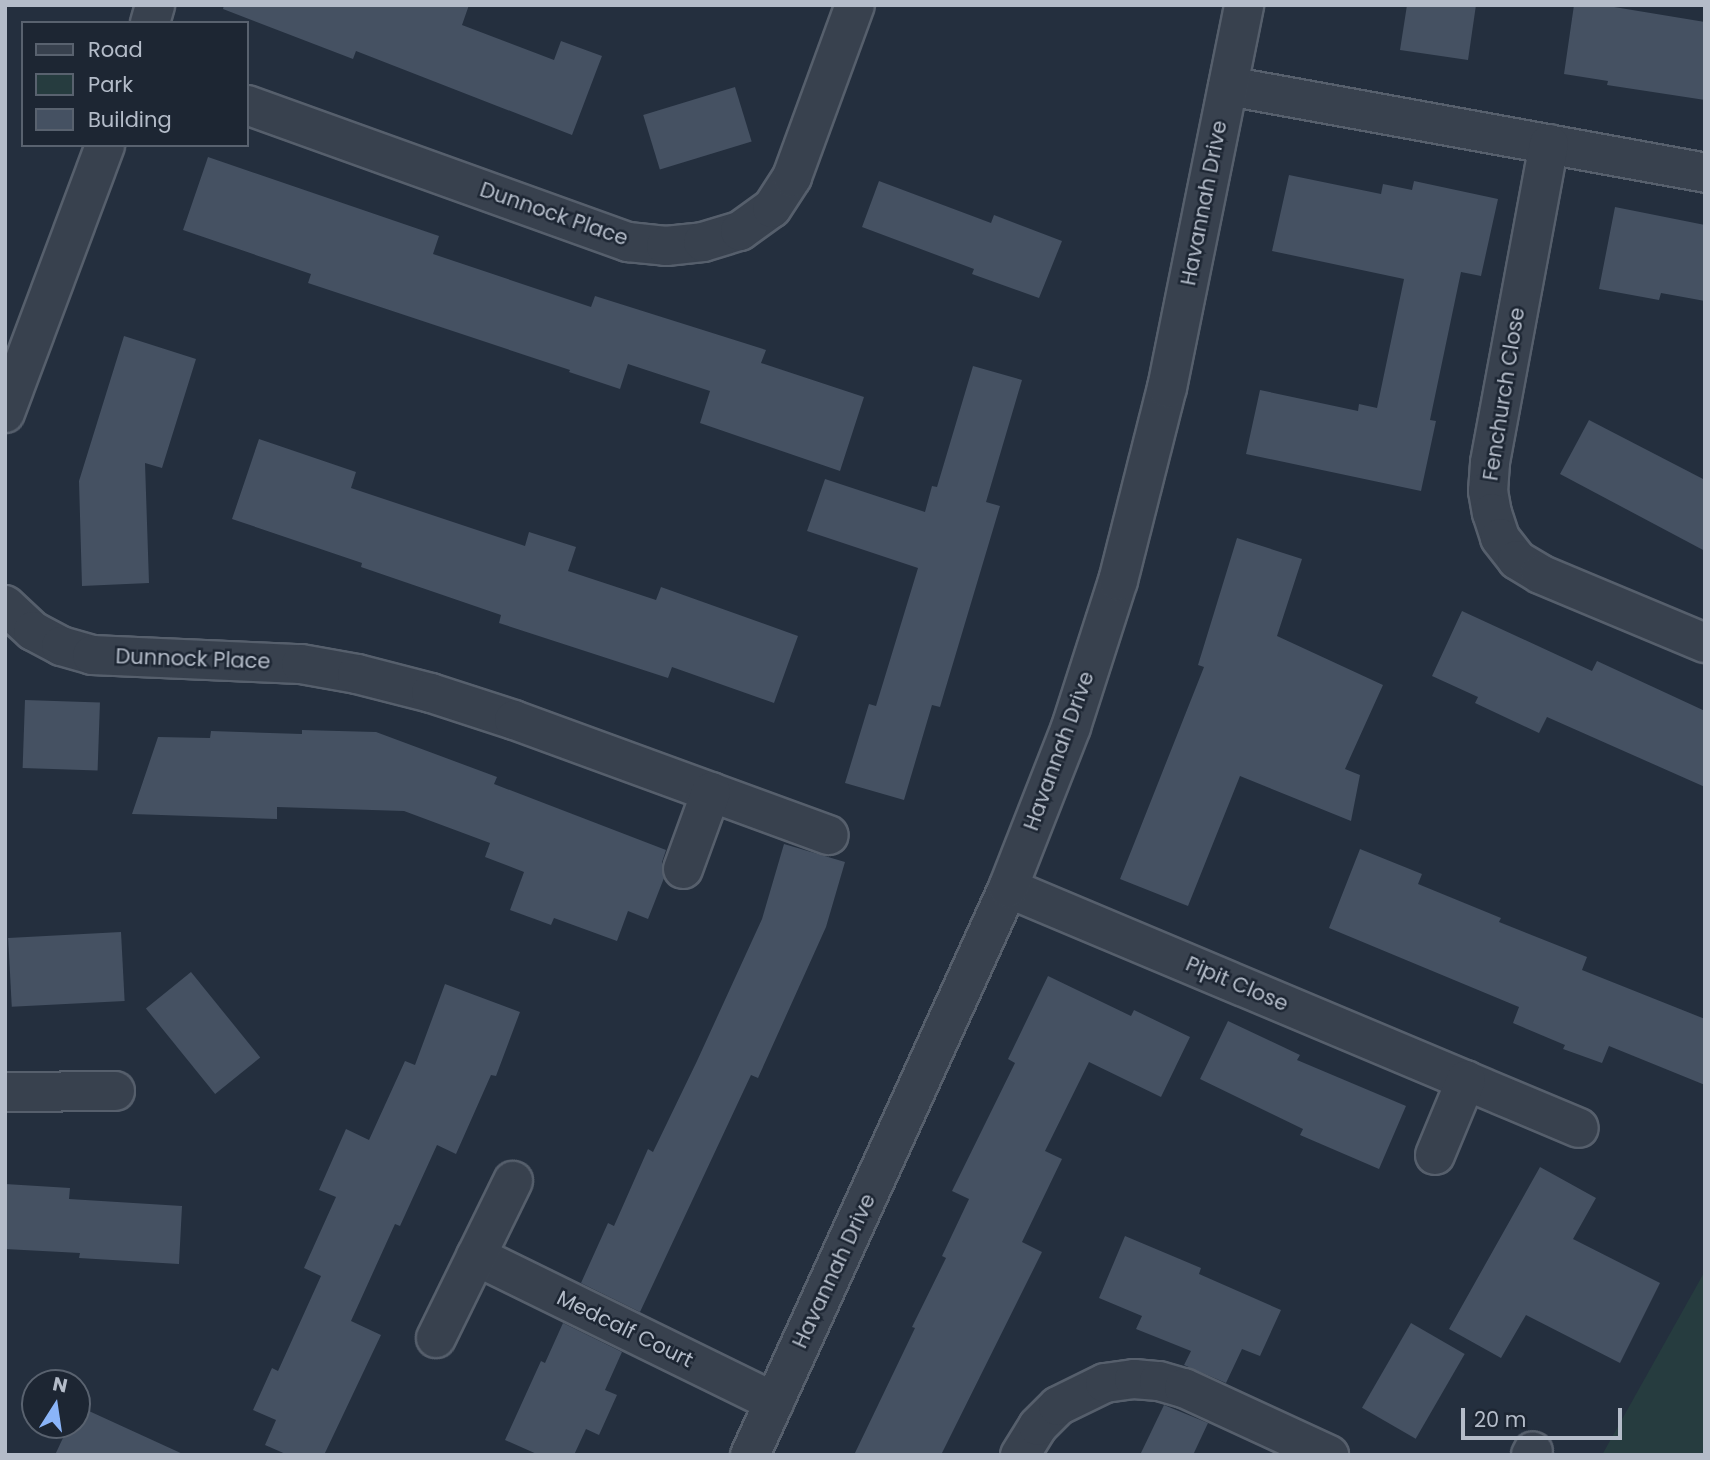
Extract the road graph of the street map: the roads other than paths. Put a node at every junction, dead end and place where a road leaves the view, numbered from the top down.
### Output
1 (855, 5) edge
2 (1244, 5) edge
3 (1228, 86) junction
4 (248, 105) edge
5 (1549, 144) junction
6 (104, 147) edge
7 (1705, 173) edge
8 (5, 413) edge
9 (5, 606) edge
10 (1705, 643) edge
11 (711, 792) junction
12 (829, 835) dead end
13 (683, 869) dead end
14 (1009, 888) junction
15 (1466, 1080) junction
16 (115, 1091) dead end
17 (5, 1092) edge
18 (1579, 1128) dead end
19 (1435, 1155) dead end
20 (513, 1181) dead end
21 (476, 1256) junction
22 (436, 1338) dead end
23 (774, 1402) junction
24 (750, 1455) edge
25 (1020, 1455) edge
26 (1329, 1455) edge

1 - 4 street, Dunnock Place
2 - 3 street, Havannah Drive
3 - 5 street
3 - 14 street, Havannah Drive
5 - 7 street
5 - 10 street, Fenchurch Close
6 - 8 street
9 - 11 street, Dunnock Place
11 - 12 street, Dunnock Place
11 - 13 street
14 - 15 street, Pipit Close
14 - 23 street, Havannah Drive
15 - 18 street, Pipit Close
15 - 19 street
16 - 17 street
20 - 21 street
21 - 22 street
21 - 23 street, Medcalf Court
23 - 24 street, Havannah Drive
25 - 26 street

